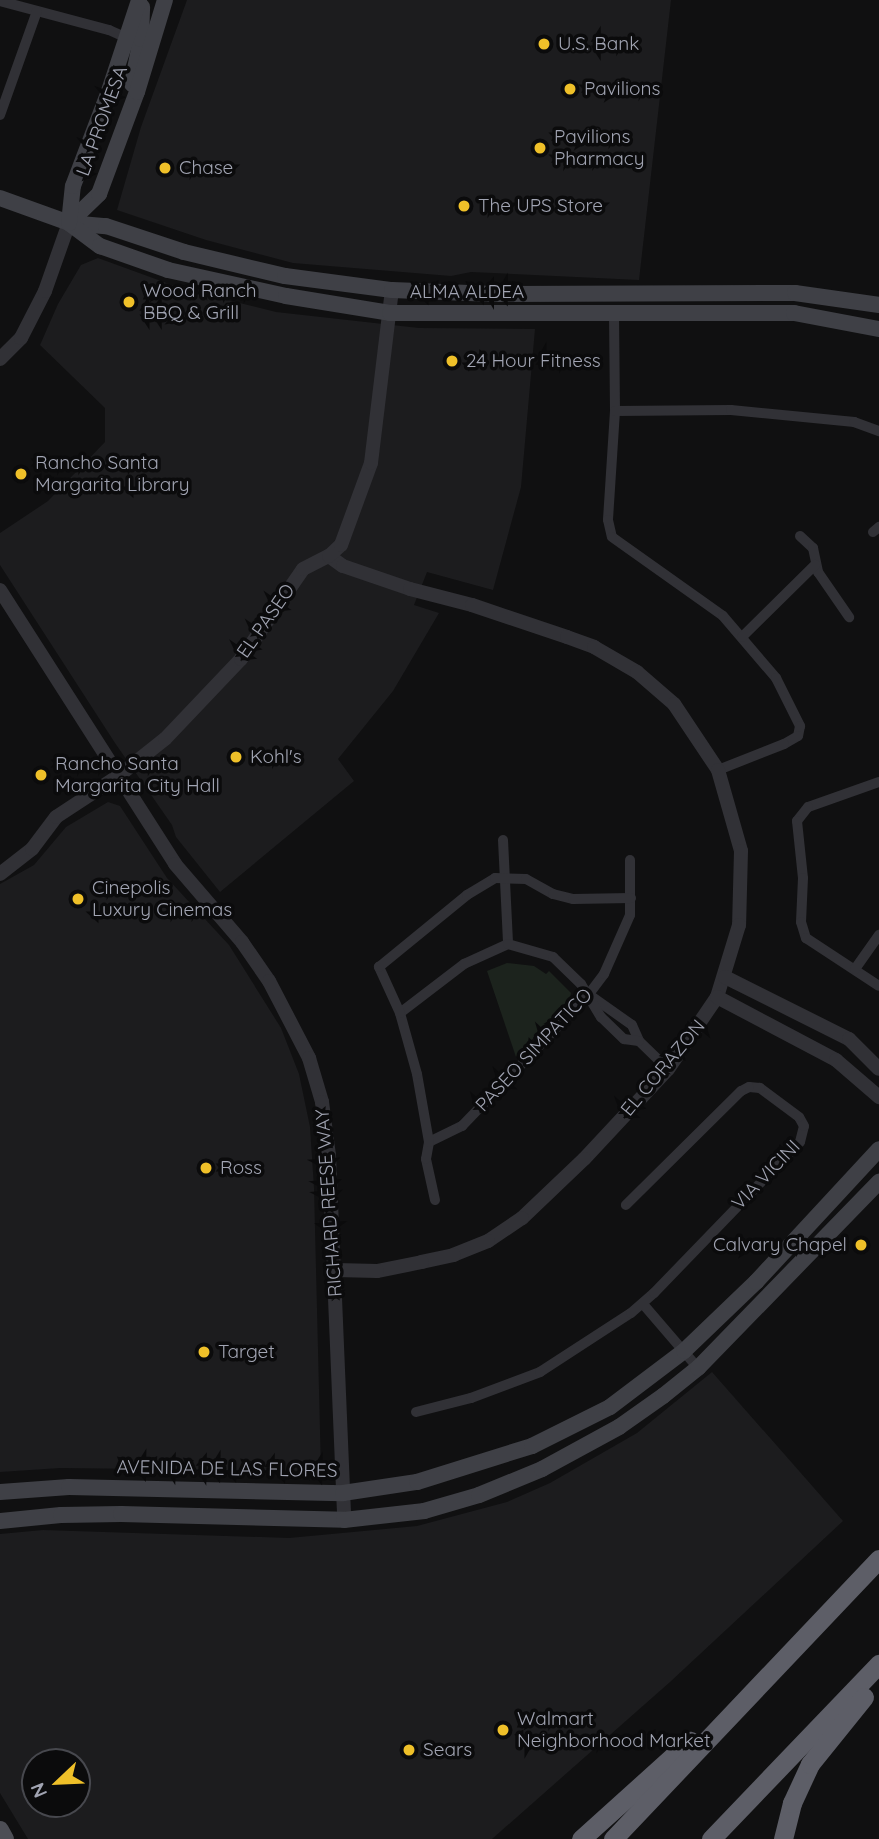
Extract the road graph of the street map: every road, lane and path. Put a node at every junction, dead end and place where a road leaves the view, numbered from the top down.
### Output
1 (139, 0) edge
2 (165, 0) edge
3 (7, 1) edge
4 (37, 11) junction
5 (127, 38) junction
6 (137, 92) junction
7 (0, 115) edge
8 (0, 198) edge
9 (69, 223) junction
10 (392, 290) junction
11 (711, 292) junction
12 (879, 305) edge
13 (390, 313) junction
14 (614, 315) junction
15 (879, 328) edge
16 (0, 359) edge
17 (615, 411) junction
18 (879, 431) edge
19 (800, 536) dead end
20 (330, 556) junction
21 (815, 565) junction
22 (0, 590) edge
23 (849, 617) dead end
24 (743, 637) junction
25 (718, 770) junction
26 (117, 777) junction
27 (879, 782) edge
28 (503, 840) dead end
29 (630, 860) dead end
30 (0, 874) edge
31 (505, 877) junction
32 (631, 898) junction
33 (879, 935) edge
34 (508, 944) junction
35 (855, 969) junction
36 (725, 977) junction
37 (879, 986) edge
38 (589, 994) junction
39 (717, 998) junction
40 (400, 1013) junction
41 (668, 1069) junction
42 (879, 1069) edge
43 (879, 1097) edge
44 (429, 1142) junction
45 (879, 1149) edge
46 (879, 1182) edge
47 (435, 1200) dead end
48 (626, 1205) dead end
49 (335, 1270) junction
50 (643, 1304) junction
51 (684, 1351) junction
52 (698, 1368) junction
53 (416, 1412) dead end
54 (0, 1492) edge
55 (344, 1493) junction
56 (344, 1520) junction
57 (0, 1521) edge
58 (879, 1559) edge
59 (812, 1630) junction
60 (879, 1664) edge
61 (879, 1679) edge
62 (0, 1830) edge
63 (5, 1839) edge
64 (581, 1839) edge
65 (613, 1839) edge
66 (710, 1839) edge
67 (783, 1839) edge

1 - 5 main road, LA PROMESA
1 - 6 main road
2 - 6 main road, LA PROMESA
3 - 4 street
4 - 5 street
4 - 7 street
5 - 9 main road, LA PROMESA
6 - 9 main road, LA PROMESA
8 - 9 main road, ALMA ALDEA
9 - 10 main road, ALMA ALDEA
9 - 13 main road, ALMA ALDEA
9 - 16 street
10 - 11 main road, ALMA ALDEA
10 - 13 street, EL PASEO
11 - 12 main road, ALMA ALDEA
11 - 14 main road
13 - 14 main road, ALMA ALDEA
13 - 20 street, EL PASEO
14 - 15 main road, ALMA ALDEA
14 - 17 street
17 - 18 street
17 - 24 street
19 - 21 street
20 - 25 street, EL CORAZON
20 - 26 street, EL PASEO
21 - 23 street
21 - 24 street
22 - 26 street, RICHARD REESE WAY
24 - 25 street
25 - 36 street, EL CORAZON
26 - 30 street, EL PASEO
26 - 49 street, RICHARD REESE WAY
27 - 35 street
28 - 31 street
29 - 32 street, PASEO SIMPATICO
31 - 32 street
31 - 34 street
31 - 40 street
32 - 38 street, PASEO SIMPATICO
33 - 35 street
34 - 38 street
34 - 40 street
35 - 37 street
36 - 39 street, EL CORAZON
36 - 42 street
38 - 41 street
38 - 44 street, PASEO SIMPATICO
39 - 41 street, EL CORAZON
39 - 43 street
40 - 44 street
41 - 49 street, EL CORAZON
44 - 47 street
45 - 51 main road, AVENIDA DE LAS FLORES
46 - 52 main road
48 - 50 street, VIA VICINI
49 - 55 street, RICHARD REESE WAY
50 - 51 street
50 - 53 street, VIA VICINI
51 - 52 street
51 - 55 main road, AVENIDA DE LAS FLORES
52 - 56 main road
54 - 55 main road, AVENIDA DE LAS FLORES
55 - 56 street, RICHARD REESE WAY
56 - 57 main road
58 - 59 highway
59 - 64 highway
59 - 65 highway
60 - 66 highway
61 - 67 highway
62 - 63 main road

